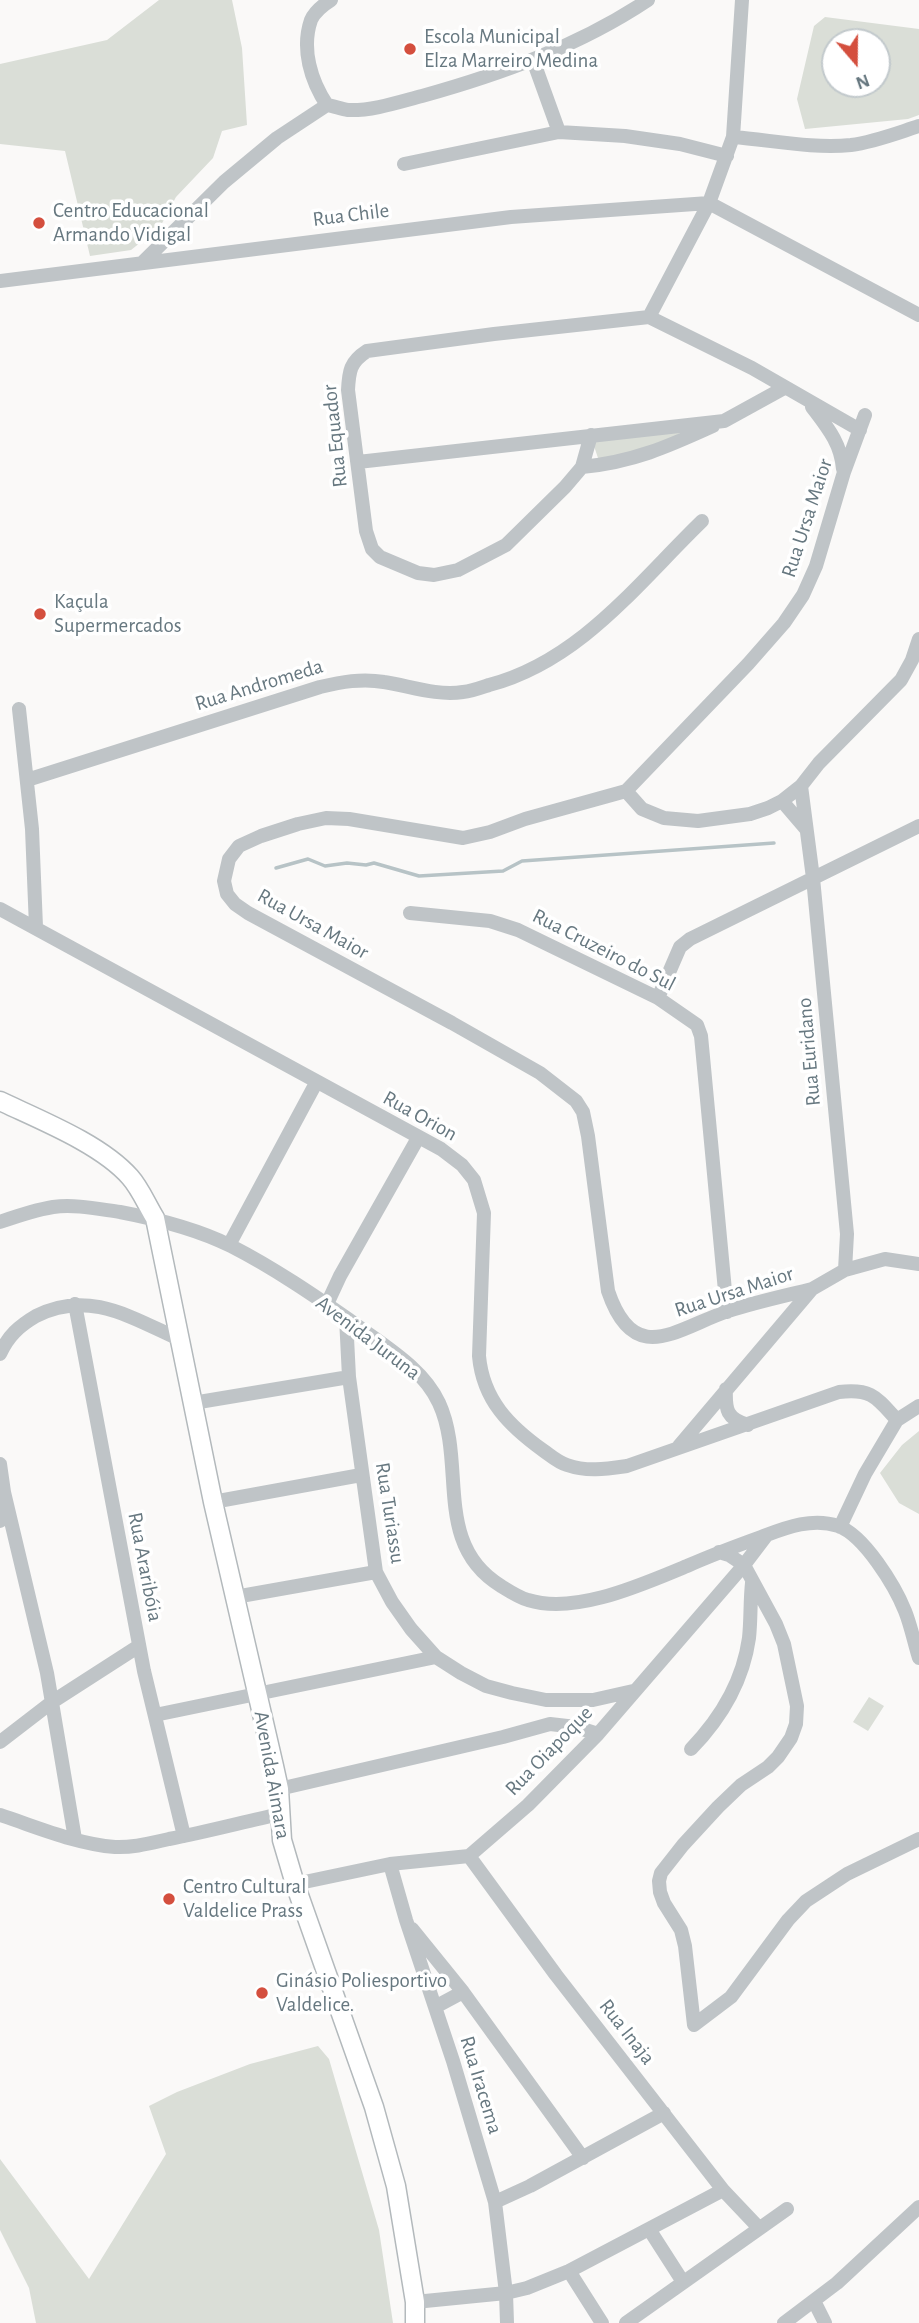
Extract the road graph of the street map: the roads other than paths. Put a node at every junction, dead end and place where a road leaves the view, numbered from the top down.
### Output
1 (331, 0) edge
2 (648, 0) edge
3 (742, 0) edge
4 (533, 60) junction
5 (327, 105) junction
6 (919, 126) edge
7 (559, 132) junction
8 (733, 137) junction
9 (727, 156) junction
10 (404, 164) dead end
11 (709, 203) junction
12 (143, 262) junction
13 (0, 281) edge
14 (919, 315) edge
15 (649, 317) junction
16 (784, 388) junction
17 (809, 403) junction
18 (866, 415) dead end
19 (724, 421) junction
20 (860, 430) junction
21 (591, 435) junction
22 (358, 461) junction
23 (582, 467) junction
24 (844, 472) junction
25 (702, 521) dead end
26 (919, 639) edge
27 (19, 709) dead end
28 (27, 780) junction
29 (801, 786) junction
30 (626, 791) junction
31 (782, 801) junction
32 (919, 826) edge
33 (807, 830) junction
34 (813, 878) junction
35 (0, 909) edge
36 (410, 913) dead end
37 (36, 927) junction
38 (658, 998) junction
39 (316, 1083) junction
40 (0, 1101) edge
41 (418, 1138) junction
42 (155, 1219) junction
43 (0, 1222) edge
44 (229, 1245) junction
45 (919, 1264) edge
46 (845, 1270) junction
47 (812, 1289) junction
48 (75, 1304) junction
49 (327, 1304) junction
50 (727, 1312) junction
51 (346, 1318) junction
52 (180, 1339) junction
53 (0, 1354) edge
54 (349, 1377) junction
55 (726, 1389) junction
56 (193, 1403) junction
57 (919, 1406) edge
58 (897, 1420) junction
59 (748, 1425) junction
60 (678, 1447) junction
61 (0, 1464) edge
62 (361, 1475) junction
63 (4, 1492) junction
64 (213, 1502) junction
65 (0, 1521) edge
66 (840, 1527) junction
67 (767, 1535) junction
68 (719, 1552) junction
69 (744, 1565) junction
70 (376, 1573) junction
71 (752, 1583) junction
72 (235, 1597) junction
73 (139, 1646) junction
74 (436, 1657) junction
75 (919, 1658) edge
76 (633, 1691) junction
77 (258, 1694) junction
78 (546, 1700) junction
79 (52, 1702) junction
80 (155, 1715) junction
81 (550, 1724) junction
82 (598, 1734) junction
83 (0, 1742) edge
84 (691, 1749) dead end
85 (279, 1789) junction
86 (280, 1814) junction
87 (0, 1815) edge
88 (184, 1836) junction
89 (75, 1839) junction
90 (919, 1839) edge
91 (469, 1856) junction
92 (390, 1864) junction
93 (295, 1884) junction
94 (405, 1920) junction
95 (463, 1992) junction
96 (435, 2007) junction
97 (664, 2113) junction
98 (583, 2158) junction
99 (723, 2190) junction
100 (495, 2202) junction
101 (919, 2207) edge
102 (787, 2209) dead end
103 (759, 2228) junction
104 (649, 2229) junction
105 (569, 2271) junction
106 (683, 2281) junction
107 (506, 2293) junction
108 (814, 2301) junction
109 (415, 2302) junction
110 (415, 2323) edge
111 (507, 2323) edge
112 (602, 2323) edge
113 (626, 2323) edge
114 (784, 2323) edge
115 (825, 2323) edge

1 - 5 street
2 - 4 street
3 - 8 street
4 - 5 street
4 - 7 street
5 - 12 street
6 - 8 street
7 - 9 street
7 - 10 street
8 - 9 street
9 - 11 street
11 - 12 street, Rua Chile
11 - 14 street
11 - 15 street
12 - 13 street, Rua Chile
15 - 16 street
15 - 22 street, Rua Equador
16 - 17 street
16 - 19 street
17 - 20 street
17 - 24 street
18 - 20 street, Rua Ursa Maior
19 - 21 street
19 - 23 street
20 - 24 street, Rua Ursa Maior
21 - 22 street
21 - 23 street, Rua Equador
22 - 23 street, Rua Equador
24 - 30 street, Rua Ursa Maior
25 - 28 street, Rua Andromeda
26 - 29 street
27 - 28 street
28 - 37 street
29 - 31 street
29 - 33 street, Rua Euridano
30 - 31 street
30 - 50 street, Rua Ursa Maior
31 - 33 street
32 - 34 street
33 - 34 street, Rua Euridano
34 - 38 street
34 - 46 street, Rua Euridano
35 - 37 street, Rua Orion
36 - 38 street, Rua Cruzeiro do Sul
37 - 39 street, Rua Orion
38 - 50 street, Rua Cruzeiro do Sul
39 - 41 street, Rua Orion
39 - 44 street
40 - 42 main road
41 - 49 street
41 - 60 street, Rua Orion
42 - 43 street, Avenida Juruna
42 - 44 street, Avenida Juruna
42 - 52 main road, Avenida Aimara
44 - 49 street, Avenida Juruna
45 - 46 street
46 - 47 street
47 - 50 street, Rua Ursa Maior
47 - 55 street
48 - 52 street
48 - 53 street
48 - 73 street, Rua Araribóia
49 - 51 street, Avenida Juruna
51 - 54 street, Rua Turiassu
51 - 68 street, Avenida Juruna
52 - 56 main road, Avenida Aimara
54 - 56 street
54 - 62 street, Rua Turiassu
55 - 59 street
55 - 60 street
56 - 64 main road, Avenida Aimara
57 - 58 street
58 - 59 street, Rua Orion
58 - 66 street
59 - 60 street, Rua Orion
61 - 63 street
62 - 64 street
62 - 70 street, Rua Turiassu
63 - 65 street
63 - 79 street
64 - 72 main road, Avenida Aimara
66 - 67 street, Avenida Juruna
66 - 75 street
67 - 68 street, Avenida Juruna
67 - 69 street, Rua Oiapoque
68 - 69 street
69 - 71 street
69 - 76 street, Rua Oiapoque
70 - 72 street
70 - 74 street, Rua Turiassu
71 - 84 street
71 - 90 street
72 - 77 main road, Avenida Aimara
73 - 79 street
73 - 80 street, Rua Araribóia
74 - 77 street
74 - 78 street, Rua Turiassu
76 - 78 street, Rua Turiassu
76 - 82 street, Rua Oiapoque
77 - 80 street
77 - 85 main road, Avenida Aimara
78 - 81 street
79 - 83 street
79 - 89 street
80 - 88 street, Rua Araribóia
81 - 82 street
81 - 85 street
82 - 91 street, Rua Oiapoque
85 - 86 main road, Avenida Aimara
86 - 88 street
86 - 93 main road, Avenida Aimara
87 - 89 street
88 - 89 street
91 - 92 street
91 - 97 street, Rua Inaja
92 - 93 street
92 - 94 street, Rua Iracema
93 - 109 main road, Avenida Aimara
94 - 95 street
94 - 96 street, Rua Iracema
95 - 96 street
95 - 98 street
96 - 100 street, Rua Iracema
97 - 98 street
97 - 99 street, Rua Inaja
98 - 100 street
99 - 103 street, Rua Inaja
99 - 104 street
100 - 107 street, Rua Iracema
101 - 108 street
102 - 103 street
103 - 106 street
104 - 105 street
104 - 106 street
105 - 107 street
105 - 112 street
106 - 113 street
107 - 109 street
107 - 111 street, Rua Iracema
108 - 114 street
108 - 115 street
109 - 110 main road, Avenida Aimara

